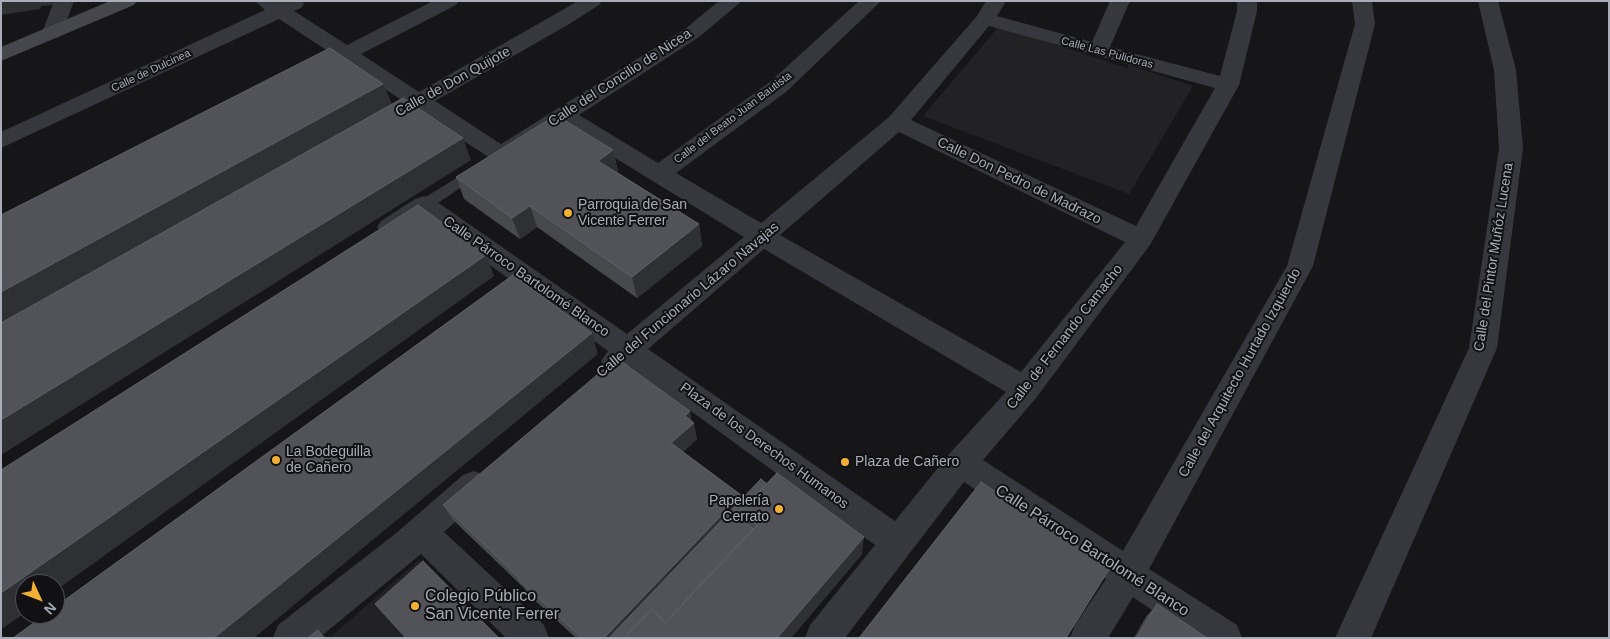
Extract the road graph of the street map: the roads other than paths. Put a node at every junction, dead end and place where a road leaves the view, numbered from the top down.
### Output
1 (64, 1) edge
2 (83, 1) edge
3 (126, 1) edge
4 (300, 1) edge
5 (448, 1) edge
6 (592, 1) edge
7 (732, 1) edge
8 (871, 1) edge
9 (1120, 1) edge
10 (1248, 1) edge
11 (1362, 1) edge
12 (1488, 1) edge
13 (272, 6) edge
14 (990, 10) edge
15 (76, 23) junction
16 (52, 33) junction
17 (1098, 51) junction
18 (345, 54) junction
19 (1, 55) edge
20 (310, 72) edge
21 (1228, 85) junction
22 (417, 102) junction
23 (562, 115) junction
24 (897, 122) junction
25 (365, 132) edge
26 (1, 141) edge
27 (501, 155) junction
28 (660, 173) junction
29 (424, 205) junction
30 (762, 236) junction
31 (1141, 239) junction
32 (366, 242) edge
33 (520, 272) junction
34 (496, 290) edge
35 (628, 349) junction
36 (591, 382) edge
37 (1026, 389) junction
38 (961, 464) junction
39 (495, 467) edge
40 (421, 532) junction
41 (900, 543) junction
42 (1128, 574) junction
43 (291, 638) edge
44 (531, 638) edge
45 (823, 638) edge
46 (1088, 638) edge
47 (1224, 638) edge
48 (1353, 638) edge

1 - 16 street
2 - 15 street
3 - 15 street
4 - 13 street, Calle de Dulcinea
5 - 18 street
6 - 22 street, Calle de Don Quijote
7 - 23 street, Calle del Concilio de Nicea
8 - 28 street, Calle del Beato Juan Bautista
9 - 17 street
10 - 21 street, Calle de Fernando Camacho
11 - 42 street, Calle del Arquitecto Hurtado Izquierdo
12 - 48 street, Calle del Pintor Muñóz Lucena
13 - 18 street
13 - 26 street, Calle de Dulcinea
14 - 17 street, Calle Las Pulidoras
14 - 24 street, Calle del Funcionario Lázaro Navajas
15 - 16 street
16 - 19 street
17 - 21 street, Calle Las Pulidoras
18 - 20 street
18 - 22 street
21 - 31 street, Calle de Fernando Camacho
22 - 25 street, Calle de Don Quijote
22 - 27 street
23 - 27 street, Calle del Concilio de Nicea
23 - 28 street
24 - 30 street, Calle del Funcionario Lázaro Navajas
24 - 31 street, Calle Don Pedro de Madrazo
27 - 29 lane, Calle del Concilio de Nicea
28 - 30 street
29 - 32 street, Calle del Concilio de Nicea
29 - 33 street, Calle Párroco Bartolomé Blanco
30 - 35 street, Calle del Funcionario Lázaro Navajas
30 - 37 street
31 - 37 street, Calle de Fernando Camacho
33 - 34 street
33 - 35 street, Calle Párroco Bartolomé Blanco
35 - 36 street, Calle del Funcionario Lázaro Navajas
35 - 41 street, Plaza de los Derechos Humanos
37 - 38 street, Calle de Fernando Camacho
38 - 41 street, Calle de Fernando Camacho
38 - 42 street, Calle Párroco Bartolomé Blanco
39 - 40 street
40 - 43 street
40 - 44 street
41 - 45 street, Calle de Fernando Camacho
42 - 46 street, Calle del Arquitecto Hurtado Izquierdo
42 - 47 street, Calle Párroco Bartolomé Blanco

